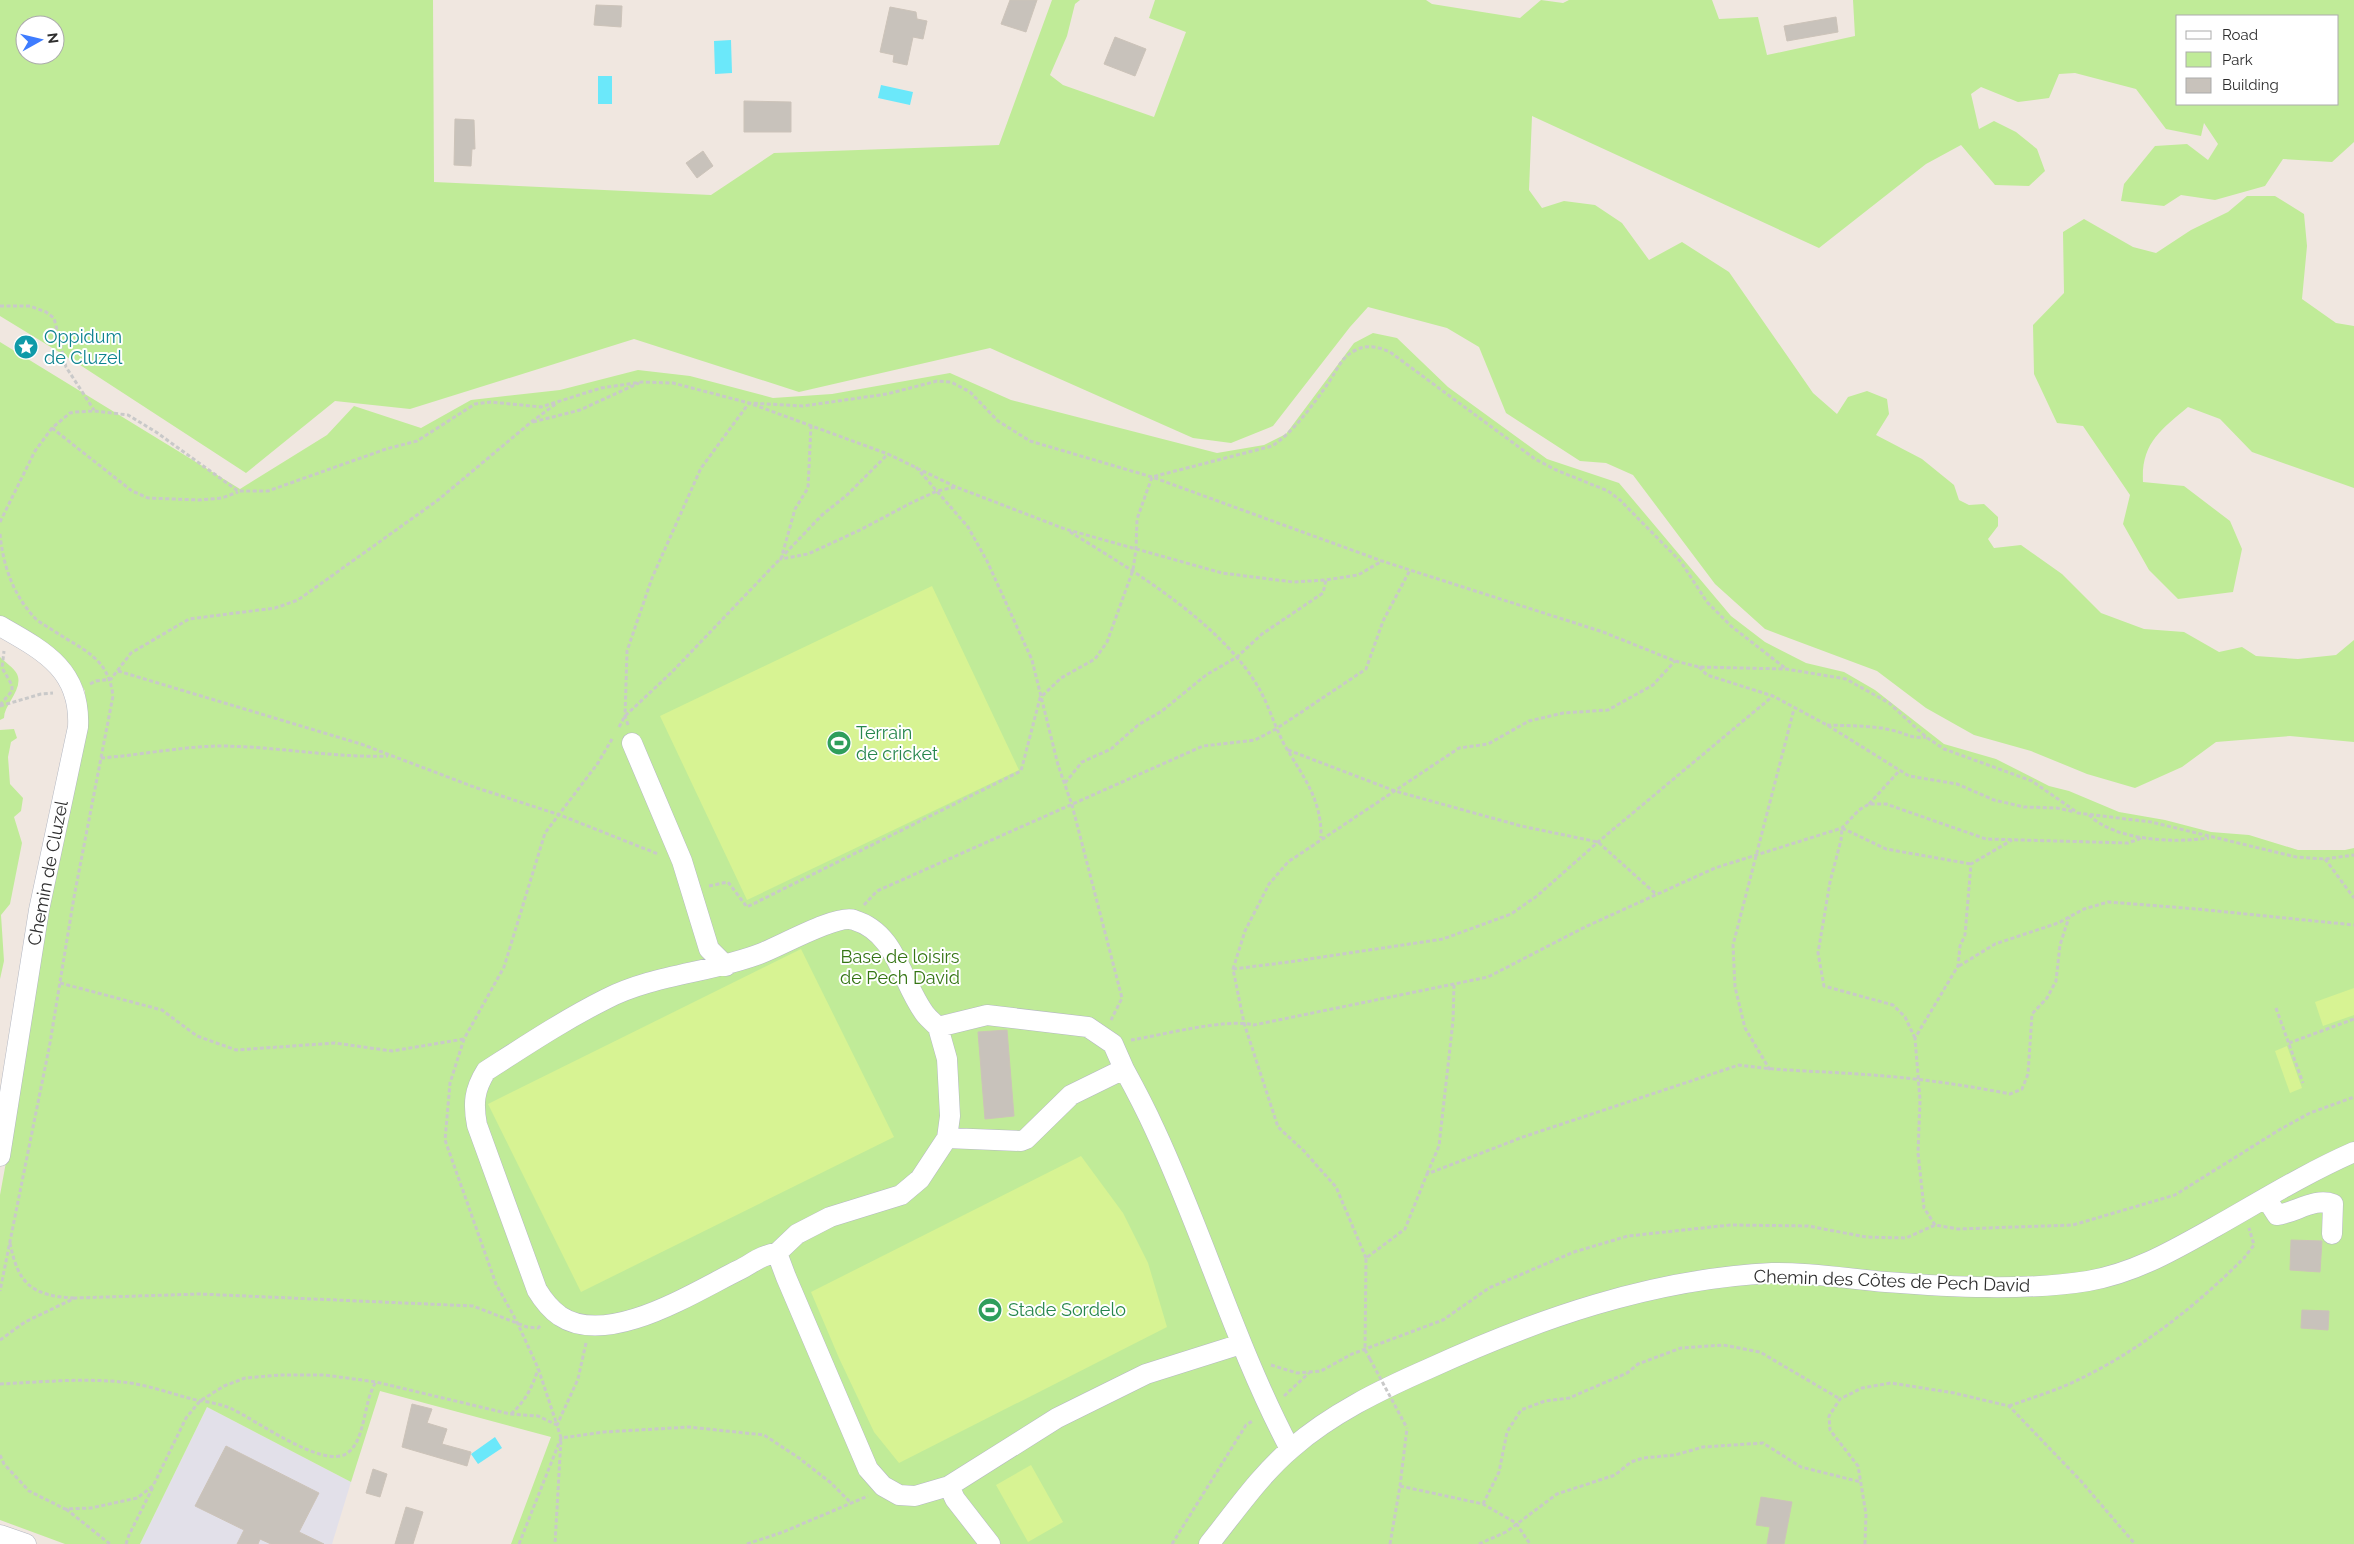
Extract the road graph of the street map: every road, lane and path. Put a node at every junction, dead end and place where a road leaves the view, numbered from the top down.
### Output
1 (0, 306) edge
2 (642, 382) junction
3 (559, 402) junction
4 (749, 404) junction
5 (94, 410) junction
6 (530, 423) junction
7 (811, 425) junction
8 (52, 428) junction
9 (888, 454) junction
10 (916, 467) junction
11 (1152, 477) junction
12 (956, 487) junction
13 (238, 491) junction
14 (937, 491) junction
15 (0, 522) edge
16 (1066, 529) junction
17 (1136, 549) junction
18 (781, 558) junction
19 (1382, 561) junction
20 (1133, 570) junction
21 (1410, 570) junction
22 (1326, 580) junction
23 (6, 629) edge
24 (1236, 657) junction
25 (1675, 661) junction
26 (1699, 667) junction
27 (1786, 669) junction
28 (118, 671) junction
29 (75, 691) junction
30 (1774, 696) junction
31 (1040, 698) junction
32 (1794, 709) junction
33 (625, 716) junction
34 (1827, 725) junction
35 (1276, 730) junction
36 (1926, 737) junction
37 (632, 743) joint
38 (1288, 750) junction
39 (392, 756) junction
40 (100, 758) dead end
41 (1900, 770) junction
42 (1065, 783) junction
43 (1396, 791) junction
44 (1869, 804) junction
45 (1072, 805) junction
46 (2078, 813) junction
47 (2088, 814) junction
48 (560, 815) junction
49 (1842, 828) junction
50 (1321, 838) junction
51 (2142, 838) junction
52 (2211, 838) junction
53 (2012, 839) junction
54 (1598, 842) junction
55 (1757, 855) junction
56 (2354, 856) edge
57 (2325, 859) junction
58 (682, 861) junction
59 (1971, 864) junction
60 (691, 890) junction
61 (1657, 895) junction
62 (2354, 898) edge
63 (2069, 917) junction
64 (852, 919) junction
65 (2354, 925) edge
66 (726, 966) junction
67 (1958, 966) junction
68 (1233, 969) junction
69 (60, 983) dead end
70 (1454, 985) junction
71 (2276, 1008) dead end
72 (2354, 1019) edge
73 (1244, 1023) junction
74 (938, 1027) junction
75 (1915, 1038) junction
76 (464, 1039) junction
77 (2289, 1043) junction
78 (1113, 1044) junction
79 (1124, 1069) junction
80 (1770, 1070) junction
81 (1917, 1080) junction
82 (2303, 1083) dead end
83 (2354, 1097) edge
84 (947, 1138) junction
85 (2354, 1152) edge
86 (0, 1156) edge
87 (1427, 1174) junction
88 (2266, 1198) junction
89 (1936, 1225) junction
90 (2332, 1234) dead end
91 (10, 1241) dead end
92 (2254, 1245) dead end
93 (777, 1253) junction
94 (1366, 1258) junction
95 (75, 1298) junction
96 (559, 1316) junction
97 (517, 1322) junction
98 (590, 1326) junction
99 (0, 1340) edge
100 (1241, 1344) junction
101 (1365, 1350) junction
102 (538, 1368) junction
103 (1251, 1368) junction
104 (1310, 1373) junction
105 (376, 1382) junction
106 (0, 1384) edge
107 (1840, 1399) junction
108 (200, 1401) junction
109 (2009, 1406) junction
110 (1269, 1409) junction
111 (510, 1414) junction
112 (557, 1425) junction
113 (561, 1438) junction
114 (1290, 1449) junction
115 (0, 1455) edge
116 (1861, 1482) junction
117 (153, 1486) junction
118 (883, 1486) junction
119 (948, 1486) junction
120 (1400, 1486) junction
121 (851, 1503) junction
122 (1484, 1504) junction
123 (65, 1509) junction
124 (1516, 1523) junction
125 (0, 1535) edge
126 (555, 1539) junction
127 (26, 1544) edge
128 (110, 1544) edge
129 (126, 1544) edge
130 (519, 1544) edge
131 (555, 1544) edge
132 (560, 1544) edge
133 (747, 1544) edge
134 (990, 1544) edge
135 (1172, 1544) edge
136 (1209, 1544) edge
137 (1390, 1544) edge
138 (1479, 1544) edge
139 (1530, 1544) edge
140 (1865, 1544) edge
141 (2135, 1544) edge

1 - 5 path
2 - 3 path
2 - 4 path
2 - 6 path
3 - 6 path
3 - 13 path
4 - 7 path
4 - 11 path
4 - 33 path
5 - 8 path
5 - 13 path
6 - 28 path
7 - 9 path
7 - 18 path
8 - 13 path
8 - 15 path
9 - 10 path
9 - 18 path
10 - 12 path
10 - 14 path
11 - 17 path
11 - 19 path
11 - 27 path
12 - 14 path
12 - 16 path
14 - 18 path
14 - 31 path
16 - 17 path
16 - 20 path
17 - 20 path
17 - 22 path
18 - 33 path
19 - 21 path
19 - 22 path
20 - 24 path
20 - 31 path
21 - 25 path
21 - 35 path
22 - 24 path
23 - 29 street, Chemin de Cluzel
23 - 29 path
24 - 35 path
24 - 42 path
25 - 26 path
25 - 43 path
26 - 27 path
26 - 30 path
27 - 36 path
28 - 29 path
28 - 39 path
29 - 86 street, Chemin de Cluzel
30 - 32 path
30 - 54 path
31 - 42 path
31 - 60 path
32 - 34 path
32 - 55 path
33 - 37 path
33 - 48 path
34 - 36 path
34 - 41 path
35 - 38 path
35 - 45 path
36 - 46 path
37 - 58 street
38 - 43 path
38 - 50 path
39 - 40 path
39 - 48 path
41 - 44 path
41 - 46 path
42 - 45 path
43 - 50 path
43 - 54 path
44 - 49 path
44 - 53 path
45 - 64 path
45 - 78 path
46 - 47 path
47 - 51 path
47 - 52 path
48 - 58 path
48 - 76 path
49 - 55 path
49 - 59 path
49 - 75 path
50 - 68 path
51 - 52 path
51 - 53 path
52 - 57 path
53 - 59 path
54 - 61 path
54 - 68 path
55 - 61 path
55 - 80 path
56 - 57 path
57 - 62 path
58 - 60 street
59 - 67 path
60 - 66 street
61 - 70 path
63 - 65 path
63 - 67 path
63 - 81 path
64 - 66 street
64 - 74 street
66 - 96 street
67 - 75 path
68 - 73 path
69 - 76 path
70 - 73 path
70 - 87 path
71 - 77 path
72 - 77 path
73 - 78 path
73 - 94 path
74 - 78 street
74 - 84 street
75 - 81 path
76 - 97 path
77 - 82 path
78 - 79 street
79 - 84 street
79 - 100 street
80 - 81 path
80 - 87 path
81 - 89 path
83 - 89 path
84 - 93 street
85 - 88 street, Chemin des Côtes de Pech David
87 - 94 path
88 - 90 street
88 - 114 street, Chemin des Côtes de Pech David
89 - 101 path
91 - 95 path
92 - 109 path
93 - 98 street
93 - 118 street
94 - 101 path
95 - 97 path
95 - 99 path
96 - 97 path
96 - 98 street
97 - 102 path
98 - 112 path
100 - 103 street
100 - 119 street
101 - 104 path
101 - 120 path, bridge
102 - 111 path
102 - 112 path
103 - 104 path
103 - 110 street
104 - 110 path
105 - 108 path
105 - 108 path
105 - 111 path
106 - 108 path
107 - 109 path
107 - 116 path
107 - 122 path
108 - 117 path
109 - 141 path
110 - 114 street
110 - 135 path
111 - 112 path
112 - 113 path
113 - 121 path
113 - 126 path
113 - 130 path
114 - 136 street, Chemin des Côtes de Pech David
115 - 123 path
116 - 124 path
116 - 140 path
117 - 123 path
117 - 129 path
118 - 119 street
118 - 121 path
119 - 134 street
120 - 122 path
120 - 137 path
121 - 133 path
122 - 124 path
123 - 128 path
124 - 138 path
124 - 139 path
125 - 127 street
126 - 131 path
126 - 132 path

